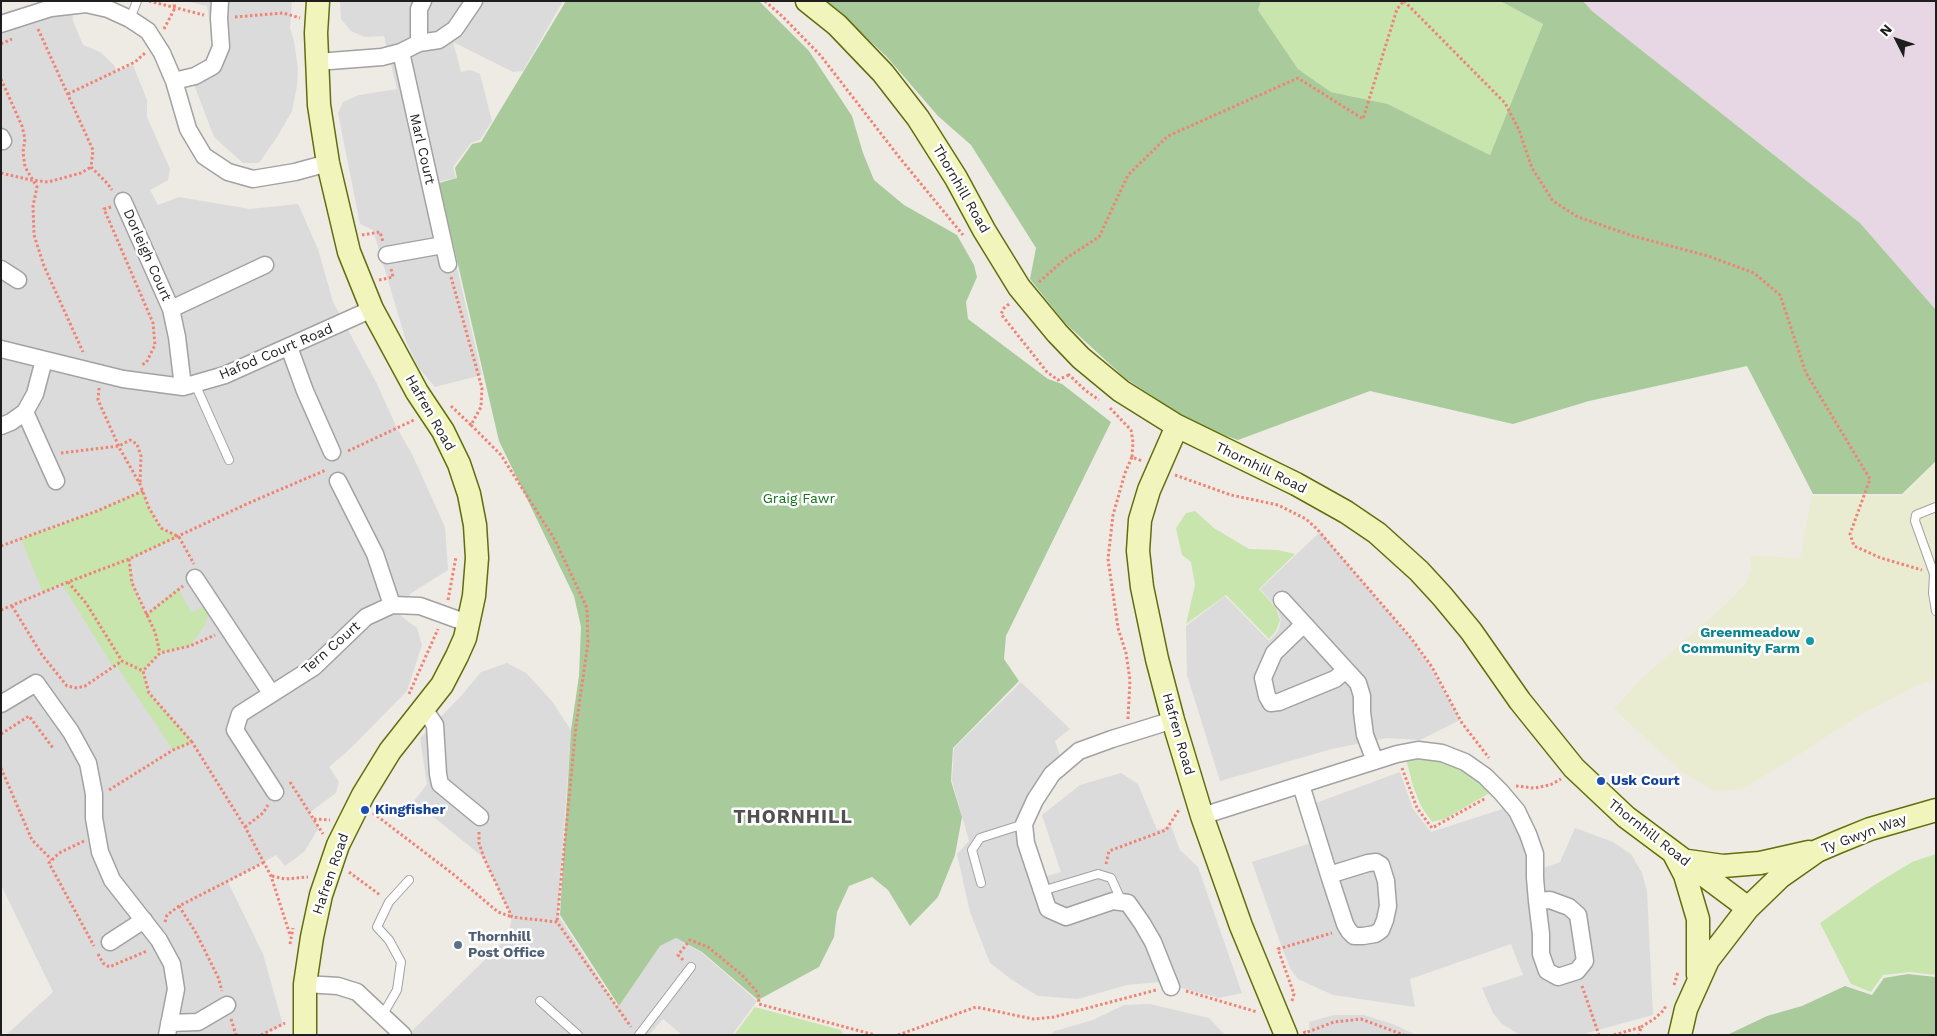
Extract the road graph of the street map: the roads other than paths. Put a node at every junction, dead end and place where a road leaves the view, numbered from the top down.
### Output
1 (137, 1) edge
2 (220, 1) edge
3 (318, 1) edge
4 (423, 1) edge
5 (474, 1) edge
6 (808, 1) edge
7 (130, 19) junction
8 (1, 24) edge
9 (419, 43) junction
10 (401, 52) junction
11 (317, 62) junction
12 (174, 81) junction
13 (328, 163) junction
14 (117, 201) road end
15 (443, 245) junction
16 (387, 255) dead end
17 (448, 264) dead end
18 (265, 265) dead end
19 (1, 269) edge
20 (18, 280) dead end
21 (171, 308) junction
22 (372, 309) junction
23 (289, 347) junction
24 (1, 349) edge
25 (44, 360) junction
26 (189, 386) junction
27 (25, 412) junction
28 (1, 426) edge
29 (1177, 426) junction
30 (335, 457) road end
31 (228, 460) dead end
32 (338, 481) dead end
33 (56, 482) dead end
34 (1936, 507) edge
35 (195, 578) road end
36 (1282, 600) dead end
37 (392, 605) junction
38 (1936, 611) edge
39 (467, 623) junction
40 (1304, 624) junction
41 (1346, 670) junction
42 (271, 693) junction
43 (416, 702) junction
44 (1, 704) edge
45 (1173, 720) junction
46 (1375, 761) junction
47 (1301, 785) junction
48 (276, 792) dead end
49 (1936, 810) edge
50 (1202, 816) junction
51 (480, 817) road end
52 (1024, 824) junction
53 (1817, 851) junction
54 (1678, 856) junction
55 (1329, 875) junction
56 (409, 880) dead end
57 (980, 883) dead end
58 (1042, 891) junction
59 (1537, 901) junction
60 (1122, 902) junction
61 (1748, 908) junction
62 (144, 920) junction
63 (110, 942) dead end
64 (691, 967) road end
65 (1690, 972) junction
66 (305, 984) junction
67 (1171, 987) road end
68 (540, 1002) dead end
69 (227, 1005) road end
70 (382, 1016) junction
71 (168, 1029) edge
72 (296, 1031) edge
73 (1294, 1031) edge
74 (403, 1035) edge
75 (578, 1035) edge
76 (639, 1035) edge
77 (1680, 1035) edge

1 - 7 lane
2 - 12 street
3 - 11 street, Hafren Road
4 - 9 street
5 - 9 street
6 - 29 street, Thornhill Road
7 - 8 street
7 - 12 street
9 - 10 street
10 - 11 street
10 - 15 street, Marl Court
11 - 13 street, Hafren Road
12 - 13 street
13 - 22 street, Hafren Road
14 - 21 street, Dorleigh Court
15 - 16 street
15 - 17 street, Marl Court
18 - 21 street, Dorleigh Court
19 - 20 street
21 - 26 street, Dorleigh Court
22 - 23 street, Hafod Court Road
22 - 39 street, Hafren Road
23 - 26 street, Hafod Court Road
23 - 30 street
24 - 25 street, Hafod Court Road
25 - 26 street, Hafod Court Road
25 - 27 street
26 - 31 lane
27 - 28 street
27 - 33 street
29 - 45 street, Hafren Road
29 - 54 street, Thornhill Road
32 - 37 street
34 - 38 lane
35 - 42 street
36 - 40 street
37 - 39 street, Tern Court
37 - 42 street, Tern Court
39 - 43 street, Hafren Road
40 - 41 street
40 - 41 street
41 - 46 street
42 - 48 street, Tern Court
43 - 51 street
43 - 66 street, Hafren Road
44 - 62 street
45 - 50 street, Hafren Road
45 - 52 street
46 - 47 street
46 - 59 street
47 - 50 street
47 - 55 street
49 - 53 street, Ty Gwyn Way
50 - 73 street, Hafren Road
52 - 57 lane
52 - 58 street
53 - 54 street
53 - 61 street, Ty Gwyn Way
54 - 61 street, Thornhill Road
54 - 65 street
55 - 55 street
56 - 70 lane
58 - 60 street
58 - 60 lane
59 - 59 street
60 - 67 street
61 - 65 street, Ty Gwyn Way
62 - 63 street
62 - 71 street
64 - 76 lane
65 - 77 street, Ty Gwyn Way
66 - 70 street
66 - 72 street, Hafren Road
68 - 75 lane
69 - 71 street
70 - 74 street

